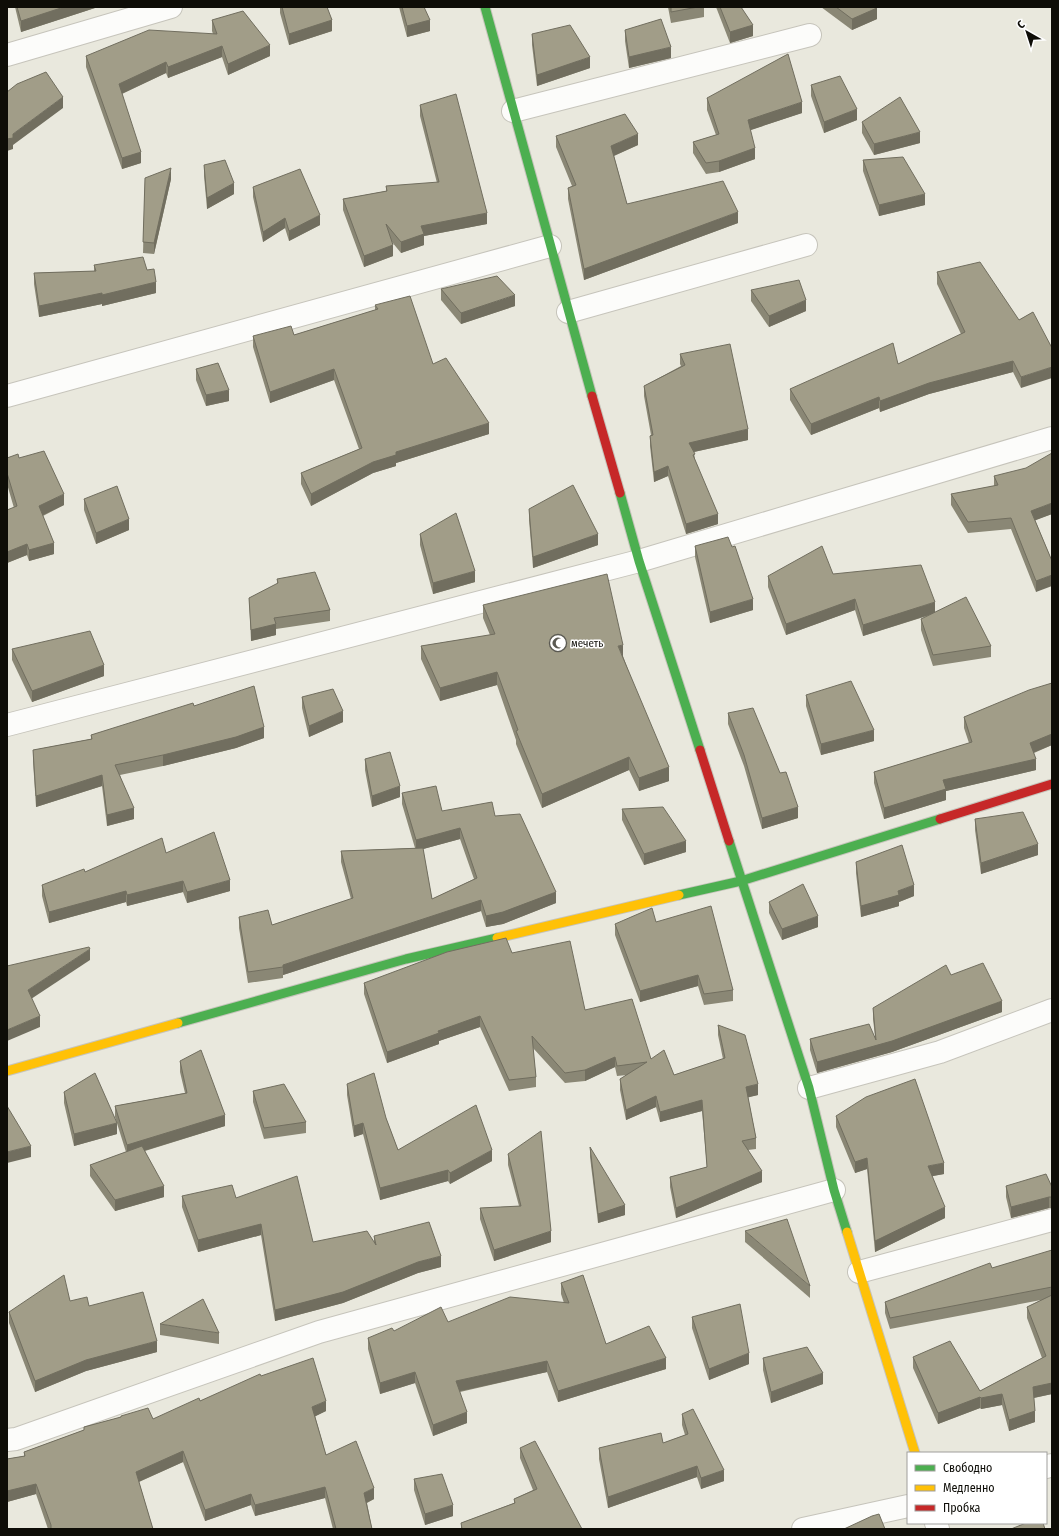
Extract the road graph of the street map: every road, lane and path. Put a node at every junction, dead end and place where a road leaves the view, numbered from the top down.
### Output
1 (171, 7) edge
2 (485, 7) edge
3 (810, 35) dead end
4 (7, 55) edge
5 (513, 112) junction
6 (806, 244) dead end
7 (550, 246) junction
8 (568, 312) junction
9 (7, 396) edge
10 (1052, 438) edge
11 (639, 561) junction
12 (7, 725) edge
13 (1052, 784) edge
14 (741, 881) junction
15 (1052, 1010) edge
16 (7, 1071) edge
17 (809, 1088) junction
18 (834, 1190) junction
19 (1052, 1220) edge
20 (859, 1272) junction
21 (7, 1440) edge
22 (915, 1452) edge
23 (907, 1506) edge
24 (803, 1529) edge

1 - 4 street
2 - 5 street
3 - 5 street
5 - 7 street
6 - 8 street
7 - 8 street
7 - 9 street
8 - 11 street
10 - 11 street
11 - 12 street
11 - 14 street
13 - 14 street
14 - 16 street
14 - 17 street
15 - 17 street
17 - 18 street
18 - 20 street
18 - 21 street
19 - 20 street
20 - 22 street
23 - 24 street

